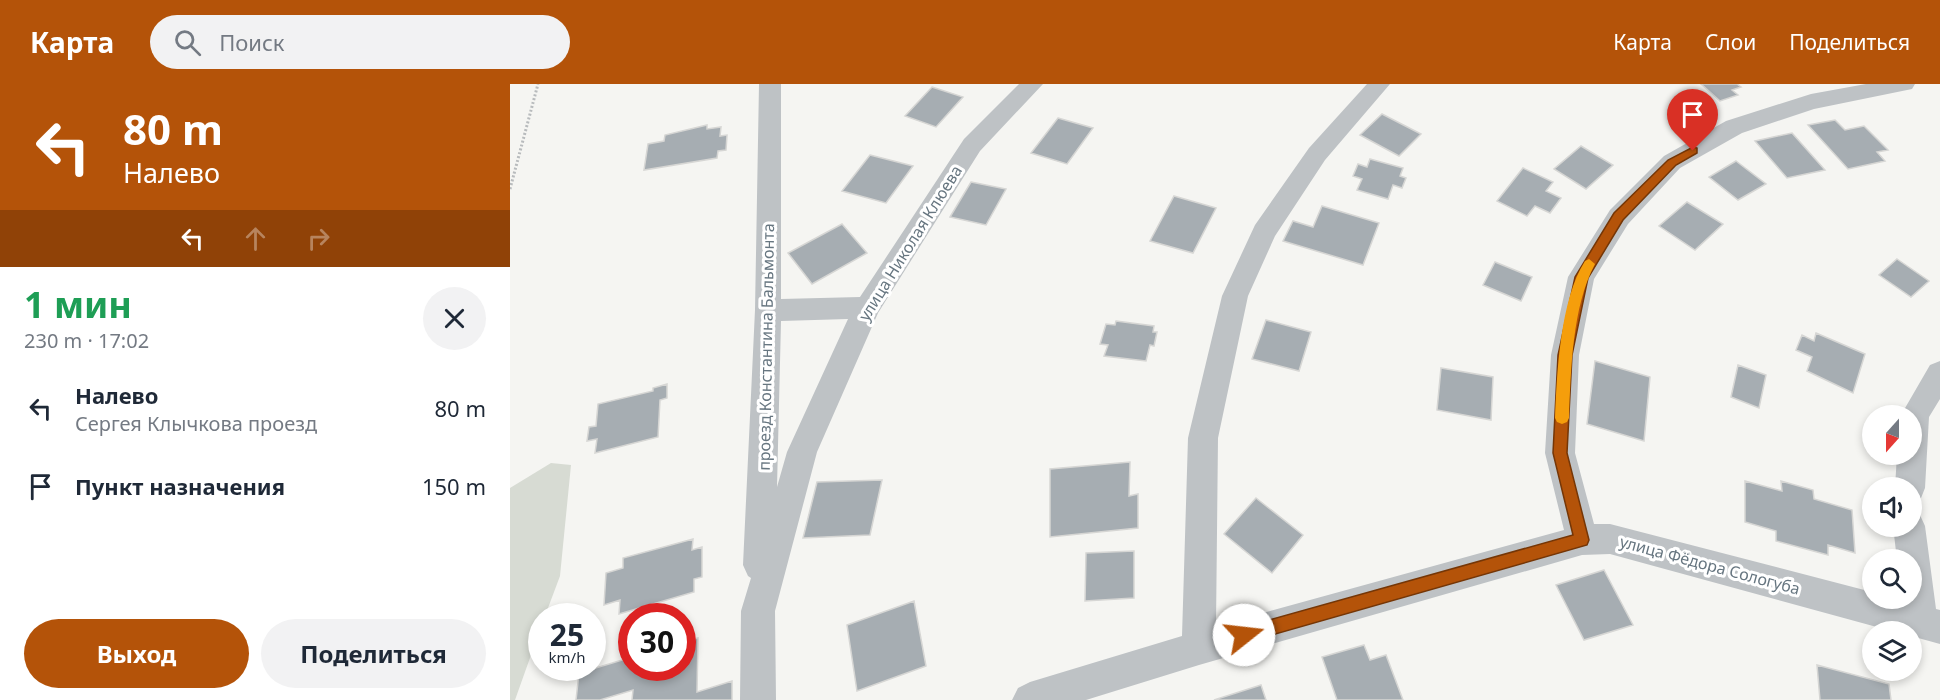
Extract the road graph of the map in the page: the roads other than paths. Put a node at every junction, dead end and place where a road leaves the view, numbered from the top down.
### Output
1 (770, 84) edge
2 (1032, 84) edge
3 (1379, 84) edge
4 (1904, 84) edge
5 (867, 308) junction
6 (768, 310) junction
7 (1940, 373) edge
8 (1911, 477) edge
9 (1912, 537) edge
10 (1581, 540) junction
11 (758, 611) junction
12 (1931, 624) edge
13 (1199, 648) junction
14 (758, 700) edge
15 (1030, 700) edge

1 - 6 street, проезд Константина Бальмонта
2 - 5 street, улица Николая Клюева
3 - 13 street
4 - 10 street
5 - 6 street
5 - 11 street, улица Николая Клюева
6 - 11 street, проезд Константина Бальмонта
7 - 8 street
9 - 12 street
10 - 12 street, улица Фёдора Сологуба
10 - 13 street, улица Фёдора Сологуба
11 - 14 street, улица Николая Клюева
13 - 15 street, улица Фёдора Сологуба

